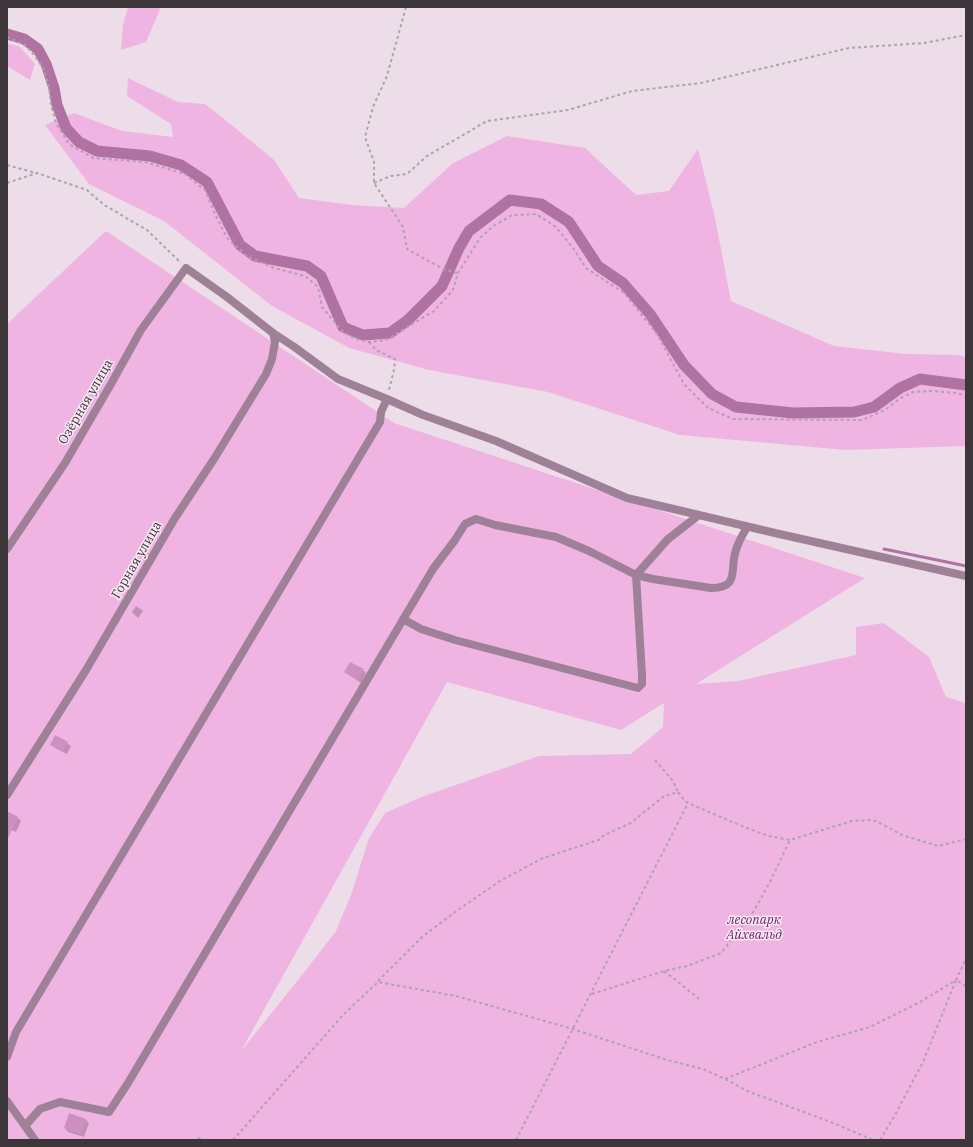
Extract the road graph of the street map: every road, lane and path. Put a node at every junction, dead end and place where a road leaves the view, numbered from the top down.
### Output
1 (406, 7) edge
2 (966, 35) edge
3 (7, 37) edge
4 (7, 165) edge
5 (37, 173) junction
6 (7, 183) edge
7 (374, 183) junction
8 (186, 268) junction
9 (458, 273) junction
10 (273, 333) junction
11 (369, 342) junction
12 (966, 396) edge
13 (387, 399) junction
14 (699, 515) junction
15 (747, 527) junction
16 (7, 549) edge
17 (636, 575) junction
18 (966, 576) edge
19 (403, 619) junction
20 (655, 760) dead end
21 (678, 792) junction
22 (7, 794) edge
23 (688, 803) junction
24 (966, 838) edge
25 (790, 840) junction
26 (966, 959) edge
27 (664, 971) junction
28 (956, 980) junction
29 (378, 982) junction
30 (966, 986) edge
31 (591, 994) junction
32 (702, 1001) dead end
33 (573, 1029) junction
34 (7, 1056) edge
35 (725, 1079) junction
36 (7, 1101) edge
37 (25, 1126) junction
38 (198, 1138) dead end
39 (35, 1140) edge
40 (202, 1140) edge
41 (233, 1140) edge
42 (516, 1140) edge
43 (872, 1140) edge
44 (880, 1140) edge

1 - 7 path
2 - 7 path
3 - 11 path
4 - 5 path
5 - 6 path
5 - 8 path
7 - 9 path
8 - 10 street
8 - 16 street, Озёрная улица
9 - 11 path
9 - 12 path
10 - 13 street
10 - 22 street, Горная улица
11 - 13 path
13 - 14 street
13 - 34 street
14 - 15 street
14 - 17 street
15 - 17 street
15 - 18 street
17 - 19 street
17 - 19 street
19 - 37 street
20 - 21 path
21 - 23 path
21 - 29 path
23 - 25 path
23 - 31 path
24 - 25 path
25 - 27 path
26 - 28 path
27 - 31 path
27 - 32 path
28 - 30 path
28 - 35 path
28 - 44 path
29 - 33 path
29 - 41 path
31 - 33 path
33 - 35 path
33 - 42 path
35 - 43 path
36 - 37 street
37 - 39 street
38 - 40 path

